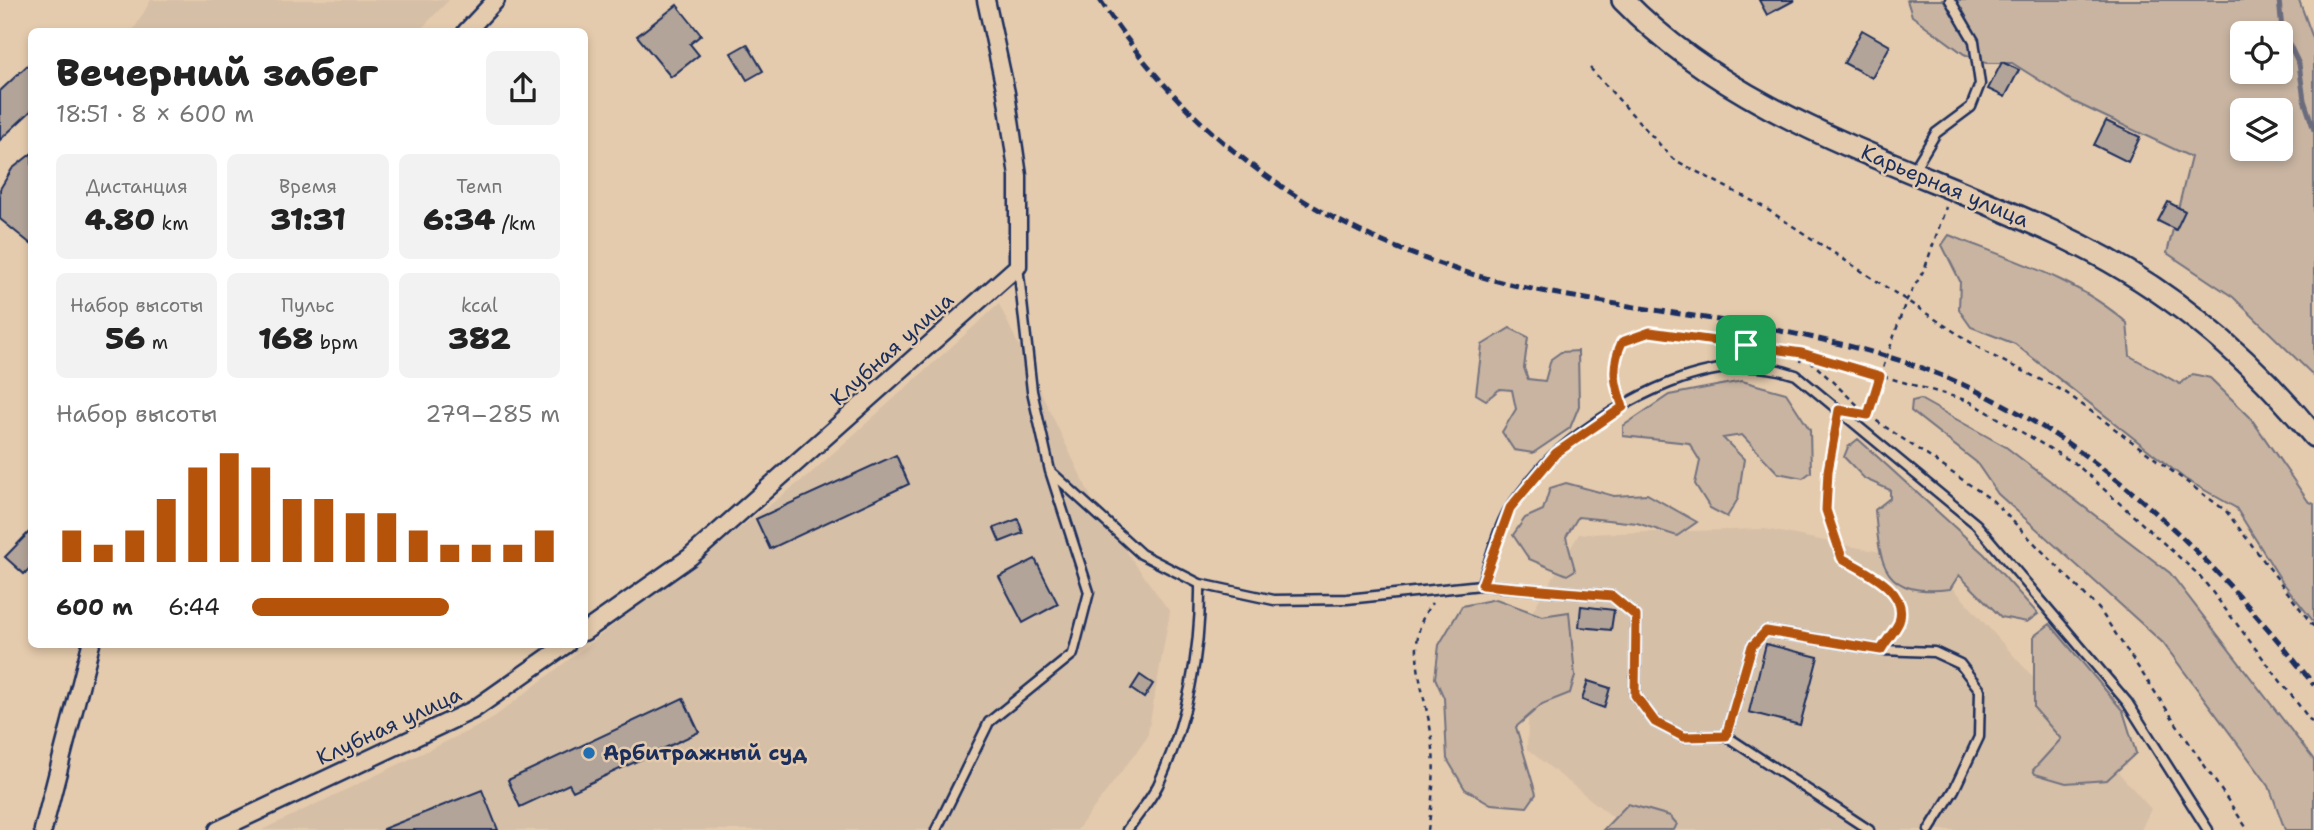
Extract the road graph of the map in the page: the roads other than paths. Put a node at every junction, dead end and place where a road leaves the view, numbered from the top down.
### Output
1 (496, 0) edge
2 (986, 0) edge
3 (1623, 0) edge
4 (1950, 0) edge
5 (470, 28) edge
6 (1911, 174) junction
7 (1018, 266) junction
8 (2314, 436) edge
9 (1050, 471) junction
10 (1200, 584) junction
11 (1482, 585) junction
12 (588, 629) edge
13 (90, 648) edge
14 (561, 648) edge
15 (1726, 736) junction
16 (43, 830) edge
17 (218, 830) edge
18 (936, 830) edge
19 (1127, 830) edge
20 (1869, 830) edge
21 (1929, 830) edge
22 (2208, 830) edge

1 - 5 street
2 - 7 street
3 - 6 main road, Карьерная улица
4 - 6 lane
6 - 8 main road, Карьерная улица
7 - 9 lane
7 - 12 street, Клубная улица
9 - 10 lane
9 - 18 lane
10 - 11 lane
10 - 19 lane
11 - 15 lane
11 - 22 lane
13 - 16 street
14 - 17 street, Клубная улица
15 - 20 lane
15 - 21 lane

